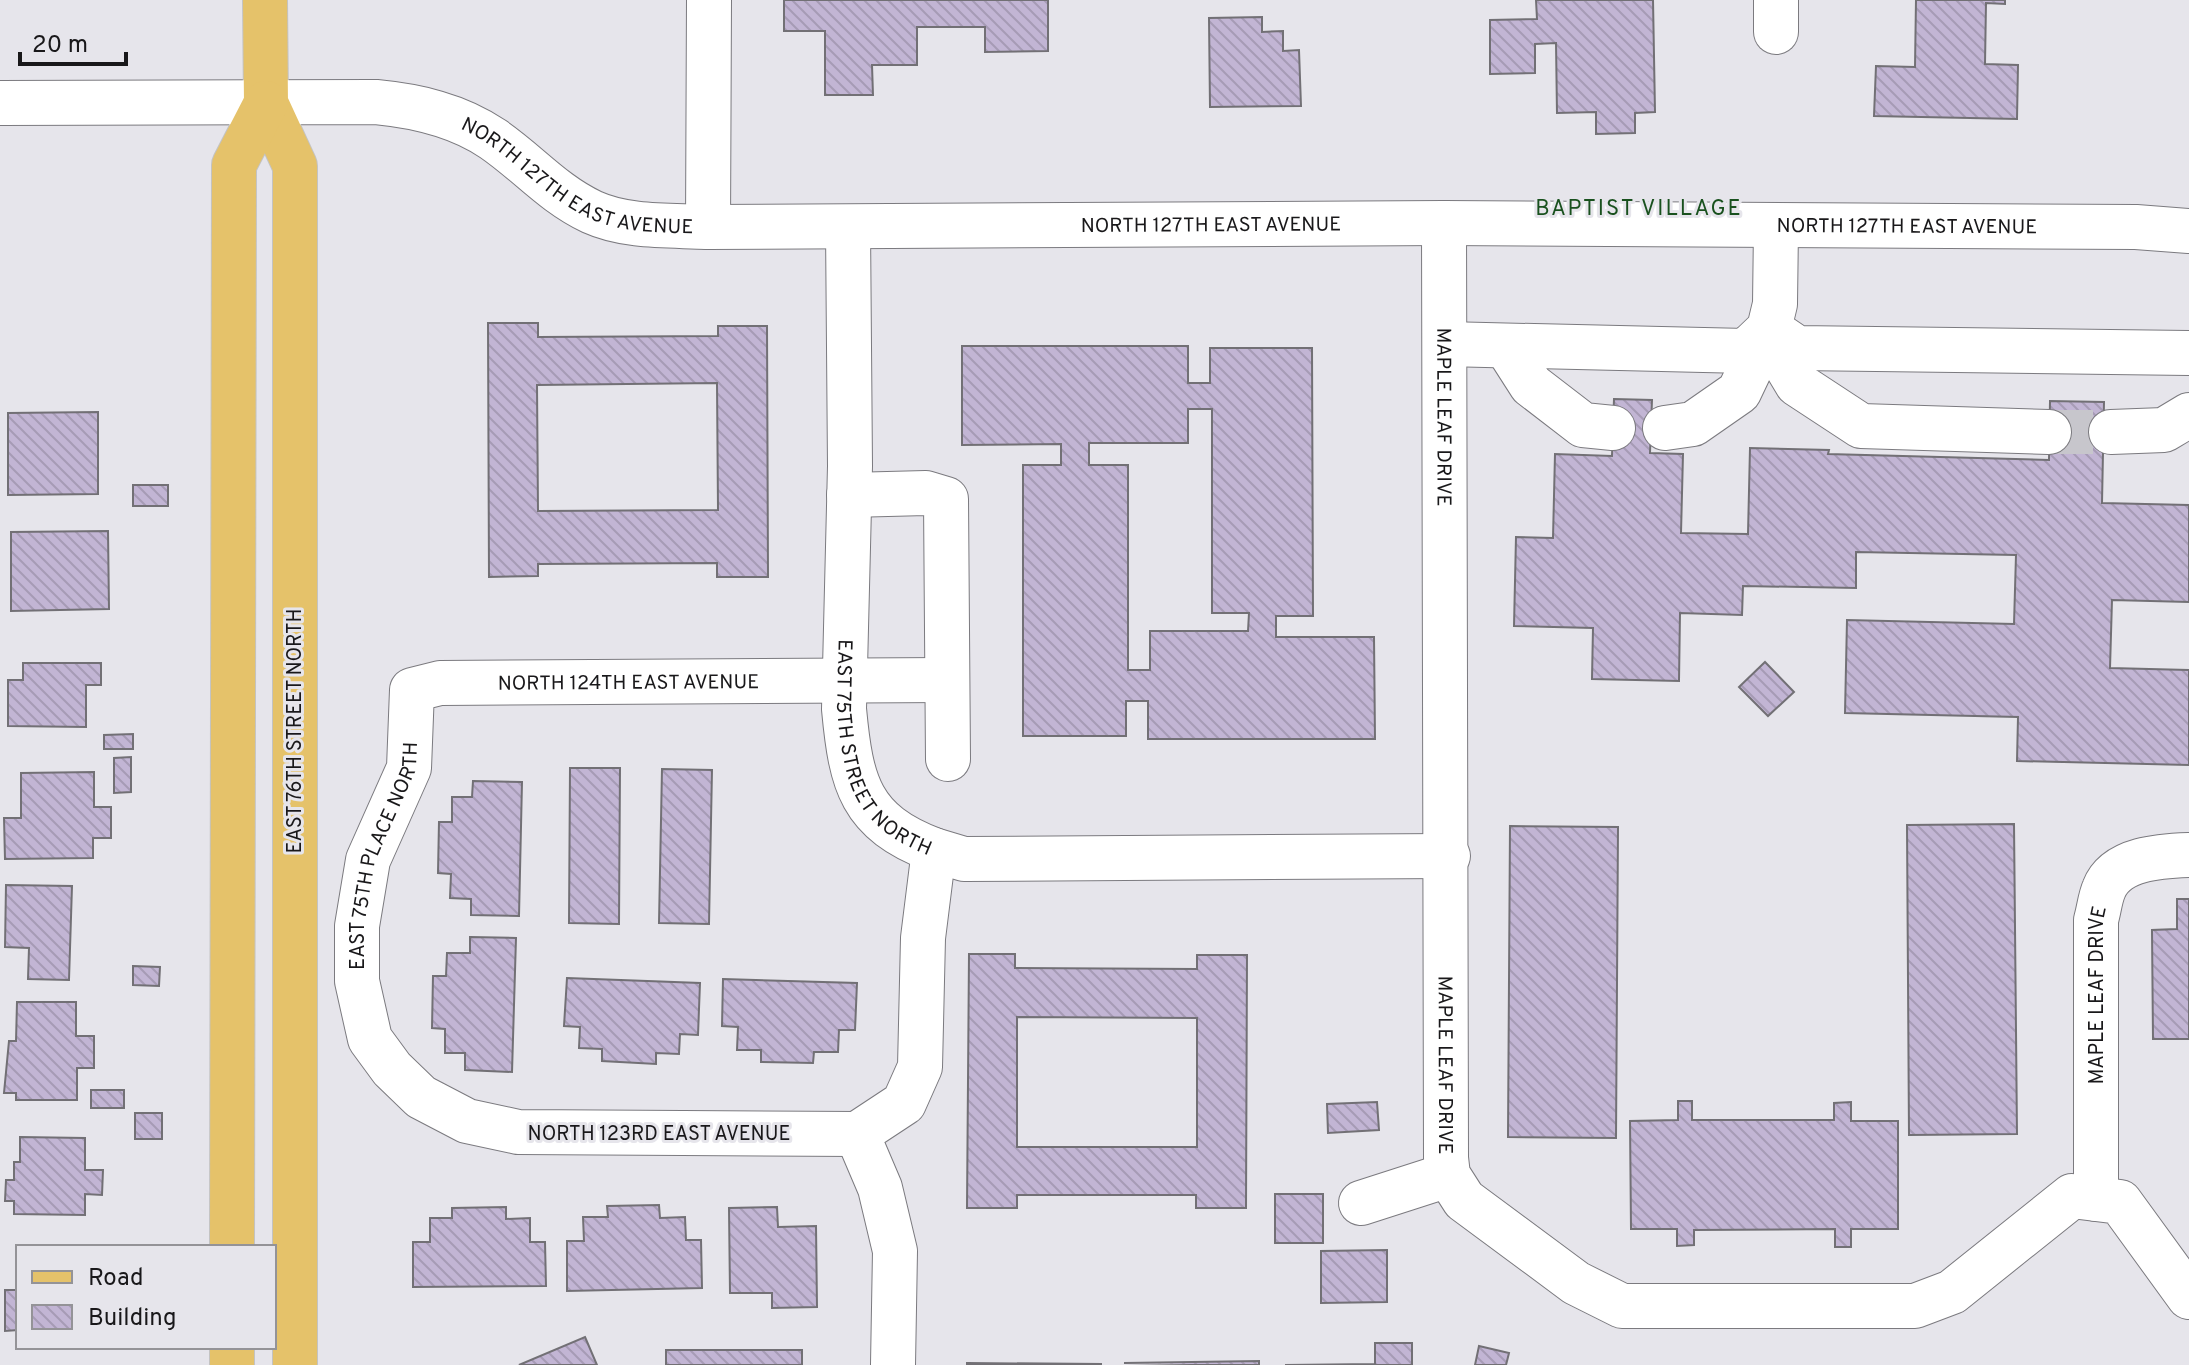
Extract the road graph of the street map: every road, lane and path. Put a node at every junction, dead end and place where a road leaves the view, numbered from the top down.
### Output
1 (265, 0) edge
2 (709, 0) edge
3 (0, 103) edge
4 (266, 103) junction
5 (1444, 223) junction
6 (708, 227) junction
7 (848, 227) junction
8 (1776, 228) junction
9 (2189, 231) edge
10 (1768, 331) junction
11 (1445, 344) junction
12 (1506, 346) junction
13 (2189, 353) edge
14 (2189, 415) edge
15 (1613, 428) dead end
16 (1665, 428) dead end
17 (2049, 432) tunnel mouth
18 (2111, 432) tunnel mouth
19 (849, 495) junction
20 (947, 680) junction
21 (845, 681) junction
22 (412, 690) joint
23 (948, 759) dead end
24 (934, 850) junction
25 (2189, 855) edge
26 (1448, 856) junction
27 (421, 1097) joint
28 (857, 1134) junction
29 (1448, 1175) junction
30 (2096, 1199) junction
31 (1361, 1203) dead end
32 (232, 1245) edge
33 (2189, 1297) edge
34 (295, 1365) edge
35 (893, 1365) edge

1 - 4 main road, EAST 76TH STREET NORTH
2 - 6 street
3 - 4 street, NORTH 127TH EAST AVENUE
4 - 6 street, NORTH 127TH EAST AVENUE
4 - 32 main road, EAST 76TH STREET NORTH
4 - 34 main road, EAST 76TH STREET NORTH
5 - 7 street, NORTH 127TH EAST AVENUE
5 - 8 street, NORTH 127TH EAST AVENUE
5 - 11 street, MAPLE LEAF DRIVE
6 - 7 street, NORTH 127TH EAST AVENUE
7 - 19 street, EAST 75TH STREET NORTH
8 - 9 street, NORTH 127TH EAST AVENUE
8 - 10 street
10 - 12 street
10 - 13 street
10 - 16 street
10 - 17 street
11 - 12 street
11 - 26 street, MAPLE LEAF DRIVE
12 - 15 street
14 - 18 street
19 - 20 street
19 - 21 street, EAST 75TH STREET NORTH
20 - 21 street, NORTH 124TH EAST AVENUE
20 - 23 street
21 - 22 street, NORTH 124TH EAST AVENUE
21 - 24 street, EAST 75TH STREET NORTH
22 - 27 street, EAST 75TH PLACE NORTH
24 - 26 street
24 - 28 street, EAST 75TH STREET NORTH
25 - 30 street, MAPLE LEAF DRIVE
26 - 29 street, MAPLE LEAF DRIVE
27 - 28 street, NORTH 123RD EAST AVENUE
28 - 35 street
29 - 30 street, MAPLE LEAF DRIVE
29 - 31 street
30 - 33 street

